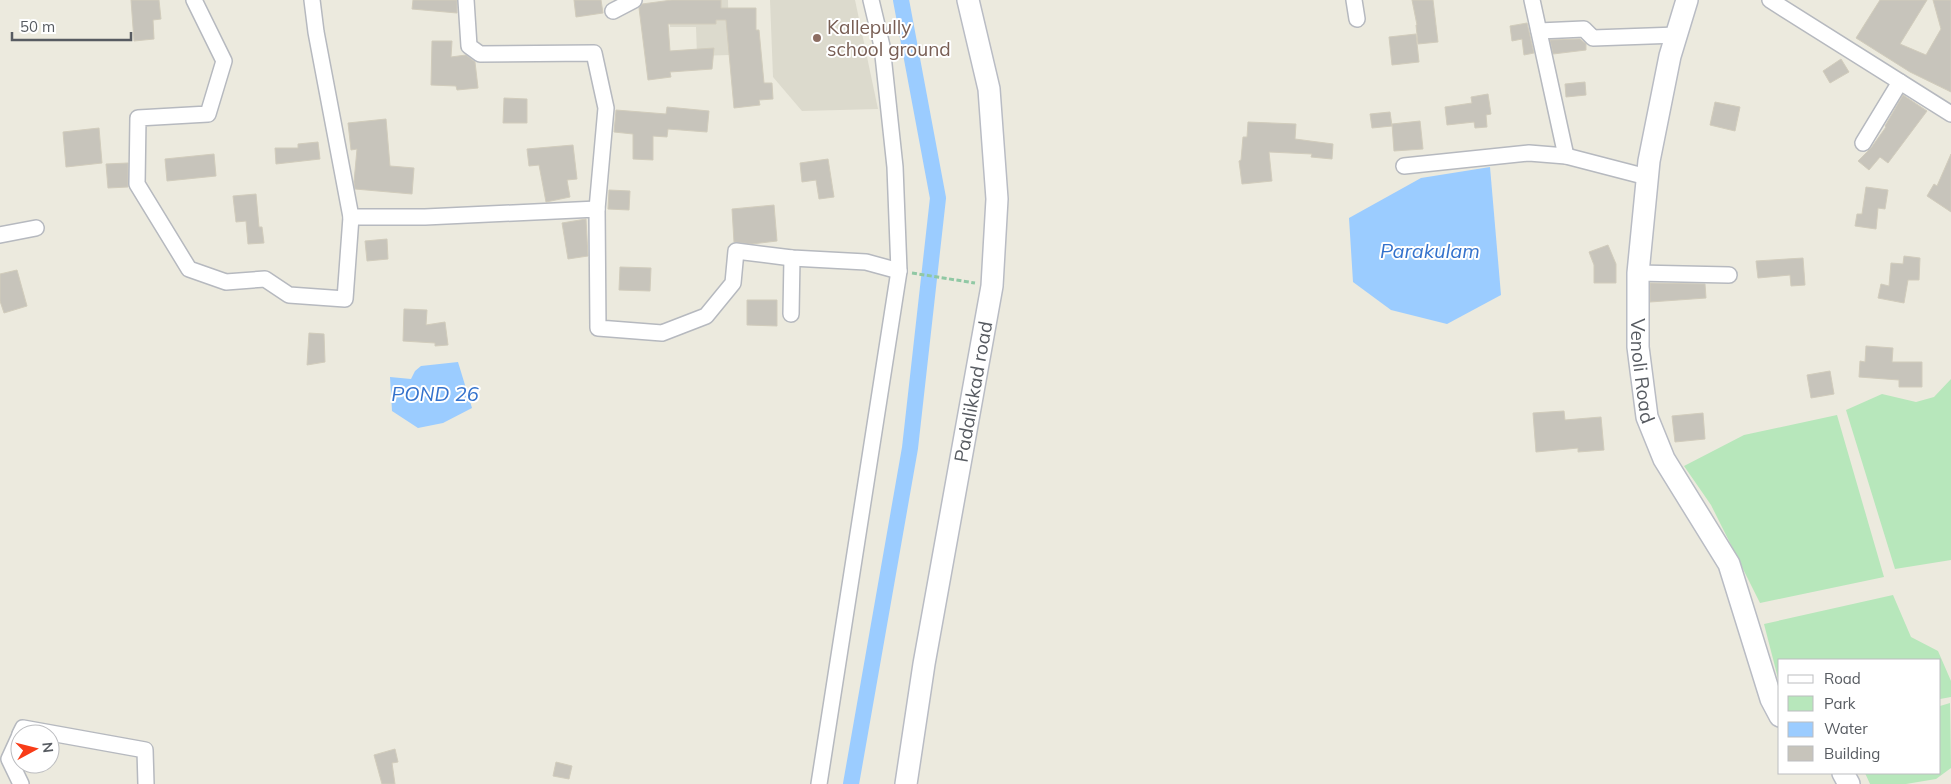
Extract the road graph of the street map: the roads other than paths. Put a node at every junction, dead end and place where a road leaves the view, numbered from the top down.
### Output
1 (194, 0) edge
2 (312, 0) edge
3 (466, 0) edge
4 (634, 0) edge
5 (870, 0) edge
6 (968, 0) edge
7 (1354, 0) edge
8 (1532, 0) edge
9 (1687, 0) edge
10 (1770, 0) edge
11 (613, 11) dead end
12 (1357, 19) dead end
13 (1539, 31) junction
14 (1677, 35) junction
15 (1900, 82) junction
16 (1951, 114) edge
17 (1862, 143) dead end
18 (1566, 156) junction
19 (1404, 166) dead end
20 (1647, 177) junction
21 (597, 209) junction
22 (351, 217) junction
23 (36, 228) dead end
24 (0, 235) edge
25 (792, 258) junction
26 (899, 271) junction
27 (1638, 273) junction
28 (1729, 275) dead end
29 (791, 314) dead end
30 (1778, 712) edge
31 (60, 735) edge
32 (146, 784) edge
33 (819, 784) edge
34 (906, 784) edge

1 - 22 street
2 - 22 street
3 - 21 street
4 - 11 street
5 - 26 street
6 - 34 street, Padalikkad road
7 - 12 street
8 - 13 street
9 - 14 street, Venoli Road
10 - 15 street
13 - 14 street
13 - 18 street
14 - 20 street, Venoli Road
15 - 16 street
15 - 17 street
18 - 19 street
18 - 20 street
20 - 27 street, Venoli Road
21 - 22 street
21 - 25 street
23 - 24 street
25 - 26 street
25 - 29 street
26 - 33 street
27 - 28 street
27 - 30 street, Venoli Road
31 - 32 street

